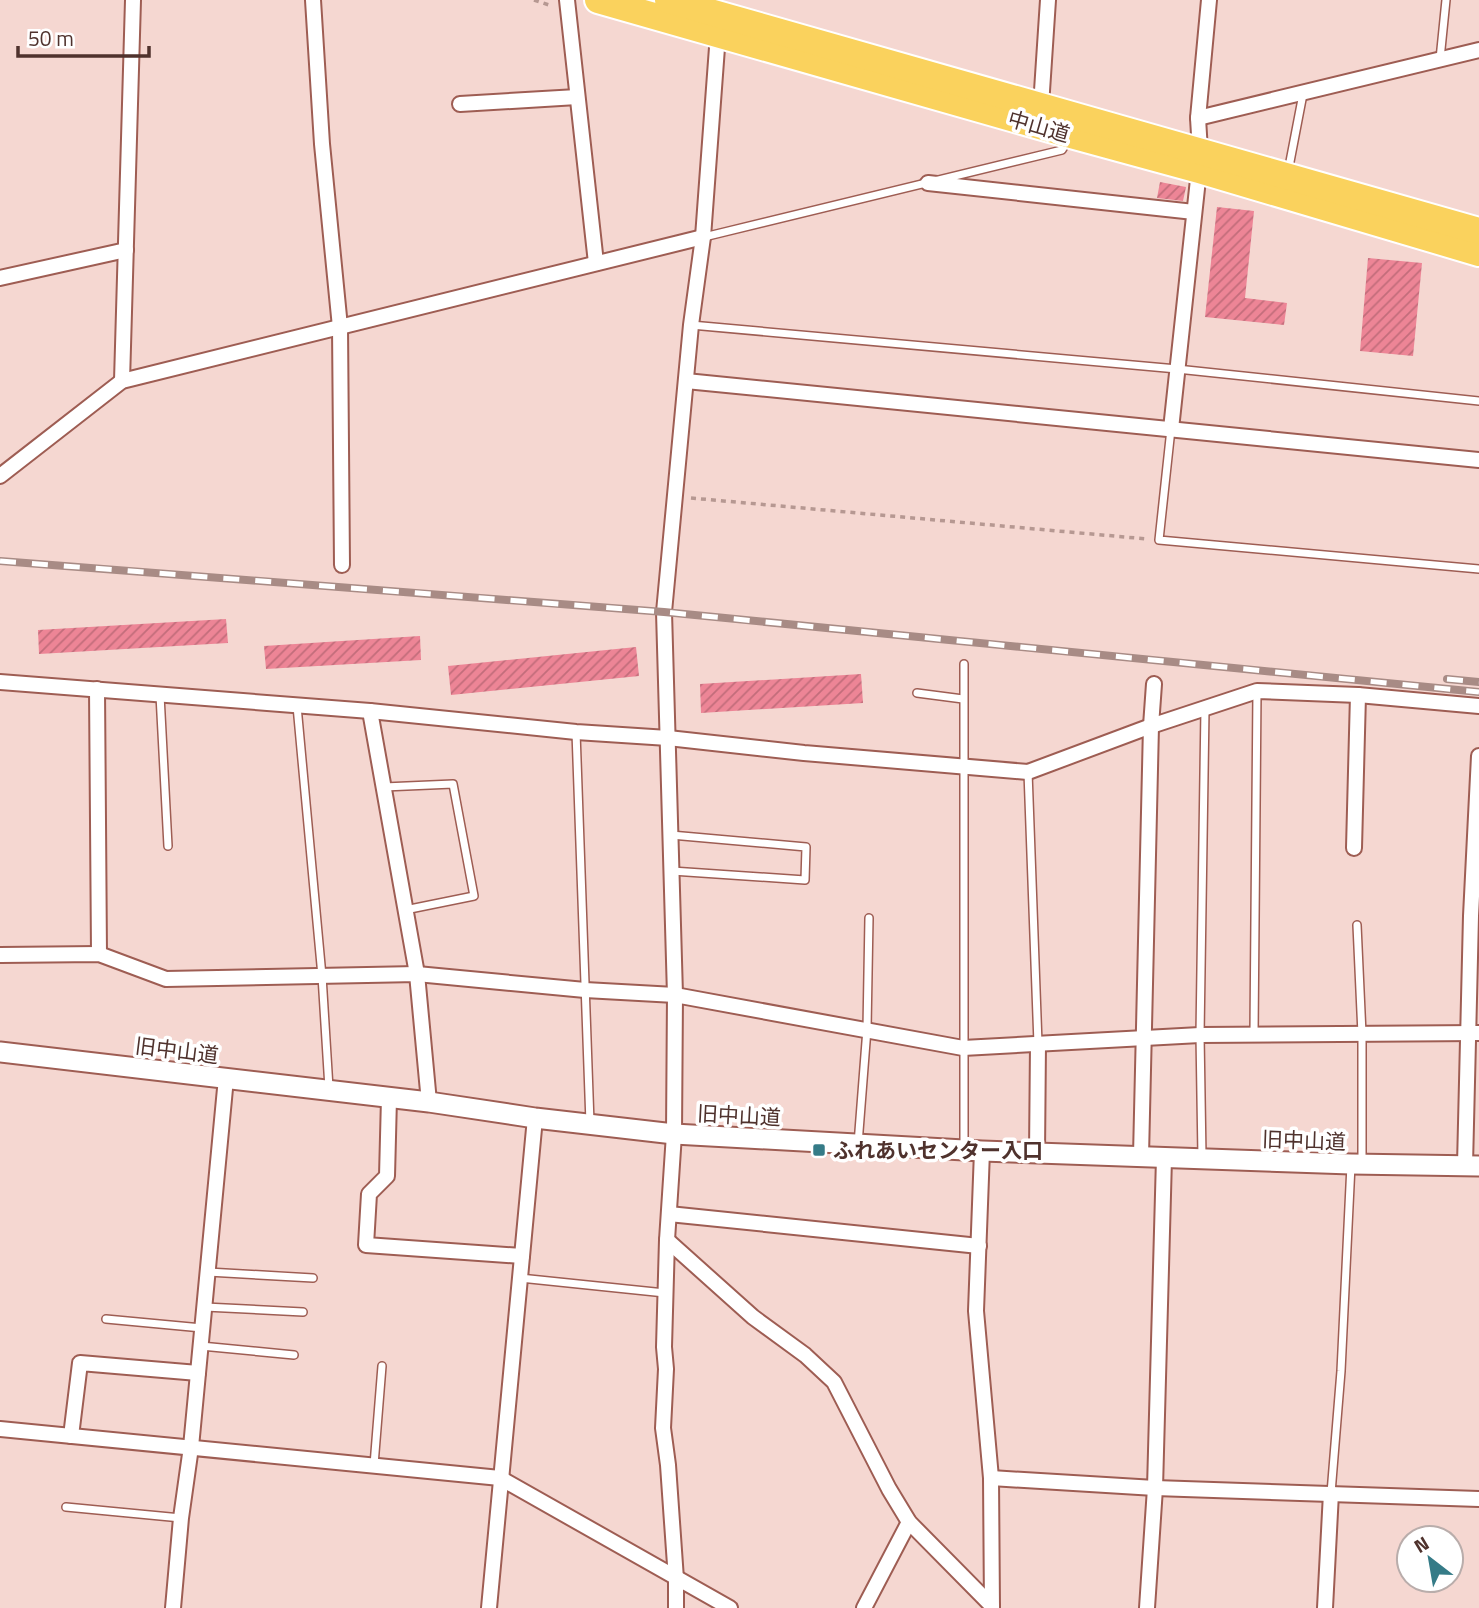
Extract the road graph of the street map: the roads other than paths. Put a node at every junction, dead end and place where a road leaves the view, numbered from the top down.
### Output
1 (131, 0) edge
2 (313, 0) edge
3 (598, 0) edge
4 (668, 0) edge
5 (1048, 0) edge
6 (1209, 0) edge
7 (1446, 0) edge
8 (560, 3) edge
9 (722, 17) edge
10 (1479, 50) edge
11 (1440, 60) junction
12 (1303, 93) junction
13 (577, 97) junction
14 (460, 104) dead end
15 (1041, 106) junction
16 (1198, 118) junction
17 (1071, 135) junction
18 (1199, 160) junction
19 (1287, 176) junction
20 (928, 183) junction
21 (1195, 212) junction
22 (1479, 231) edge
23 (703, 237) junction
24 (126, 250) junction
25 (1479, 253) edge
26 (596, 262) junction
27 (0, 278) edge
28 (691, 325) junction
29 (340, 327) junction
30 (1177, 369) junction
31 (685, 380) junction
32 (122, 381) junction
33 (1479, 401) edge
34 (1171, 429) junction
35 (1479, 460) edge
36 (0, 476) edge
37 (342, 565) dead end
38 (1479, 569) edge
39 (964, 664) dead end
40 (0, 682) edge
41 (1154, 684) dead end
42 (97, 689) junction
43 (1257, 691) junction
44 (917, 693) dead end
45 (160, 694) junction
46 (1358, 695) junction
47 (963, 699) junction
48 (297, 705) junction
49 (1479, 706) edge
50 (1205, 709) junction
51 (370, 711) junction
52 (1151, 726) junction
53 (576, 732) junction
54 (668, 738) junction
55 (1479, 756) edge
56 (964, 766) junction
57 (1028, 772) junction
58 (383, 788) junction
59 (671, 835) junction
60 (168, 846) dead end
61 (1354, 848) dead end
62 (672, 870) junction
63 (405, 910) junction
64 (869, 918) dead end
65 (1357, 925) dead end
66 (99, 954) junction
67 (0, 955) edge
68 (417, 974) junction
69 (322, 976) junction
70 (586, 990) junction
71 (675, 995) junction
72 (866, 1029) junction
73 (1473, 1033) edge
74 (1254, 1034) junction
75 (1363, 1034) junction
76 (1200, 1035) junction
77 (1144, 1039) junction
78 (1038, 1044) junction
79 (963, 1048) junction
80 (0, 1052) edge
81 (226, 1078) junction
82 (329, 1091) junction
83 (389, 1098) junction
84 (429, 1102) junction
85 (535, 1118) junction
86 (590, 1124) junction
87 (674, 1134) junction
88 (858, 1144) junction
89 (973, 1151) junction
90 (1037, 1153) junction
91 (1141, 1156) junction
92 (1164, 1158) junction
93 (1202, 1159) junction
94 (1357, 1164) junction
95 (1472, 1166) edge
96 (669, 1214) junction
97 (667, 1240) junction
98 (979, 1246) junction
99 (522, 1256) junction
100 (208, 1272) junction
101 (313, 1278) dead end
102 (519, 1278) junction
103 (666, 1293) junction
104 (204, 1307) junction
105 (303, 1312) dead end
106 (106, 1319) dead end
107 (202, 1328) junction
108 (201, 1346) junction
109 (294, 1355) dead end
110 (382, 1367) dead end
111 (198, 1373) junction
112 (0, 1429) edge
113 (71, 1436) junction
114 (191, 1447) junction
115 (374, 1465) junction
116 (500, 1478) junction
117 (991, 1478) junction
118 (1154, 1488) junction
119 (1331, 1493) junction
120 (1479, 1499) edge
121 (66, 1507) dead end
122 (181, 1518) junction
123 (909, 1522) junction
124 (676, 1579) junction
125 (992, 1607) edge
126 (173, 1608) edge
127 (489, 1608) edge
128 (676, 1608) edge
129 (730, 1608) edge
130 (863, 1608) edge
131 (1146, 1608) edge
132 (1325, 1608) edge

1 - 24 street
2 - 29 street
3 - 9 highway, 中山道
4 - 9 highway, 中山道
5 - 15 street
6 - 16 street
7 - 11 lane
8 - 13 street
9 - 15 highway, 中山道
9 - 17 highway, 中山道
9 - 23 street
10 - 11 street
11 - 12 street
12 - 16 street
12 - 19 lane
13 - 14 street
13 - 26 street
15 - 18 highway, 中山道
16 - 18 street
17 - 18 highway, 中山道
17 - 20 lane
18 - 19 highway, 中山道
18 - 21 street
18 - 25 highway, 中山道
19 - 22 highway, 中山道
20 - 21 street
20 - 23 lane
21 - 30 street
23 - 26 street
23 - 28 street
24 - 27 street
24 - 32 street
26 - 29 street
28 - 30 lane
28 - 31 street
29 - 32 street
29 - 37 street
30 - 33 lane
30 - 34 street
31 - 34 street
31 - 54 street
32 - 36 street
34 - 35 street
34 - 38 lane
39 - 47 lane
40 - 42 street
41 - 52 street
42 - 45 street
42 - 66 street
43 - 46 street
43 - 50 street
43 - 74 lane
44 - 47 lane
45 - 48 street
45 - 60 lane
46 - 49 street
46 - 61 street
47 - 56 lane
48 - 51 street
48 - 69 lane
50 - 52 street
50 - 76 lane
51 - 53 street
51 - 58 street
52 - 57 street
52 - 77 street
53 - 54 street
53 - 70 lane
54 - 56 street
54 - 59 street
55 - 73 street
56 - 57 street
56 - 79 lane
57 - 78 lane
58 - 63 street
58 - 63 lane
59 - 62 street
59 - 62 lane
62 - 71 street
63 - 68 street
64 - 72 lane
65 - 75 lane
66 - 67 street
66 - 69 street
68 - 69 street
68 - 70 street
68 - 84 street
69 - 82 lane
70 - 71 street
70 - 86 lane
71 - 72 street
71 - 87 street
72 - 79 street
72 - 88 lane
73 - 75 street
73 - 95 street
74 - 75 street
74 - 76 street
75 - 94 lane
76 - 77 street
76 - 93 lane
77 - 78 street
77 - 91 street
78 - 79 street
78 - 90 street
79 - 89 lane
80 - 81 main road, 旧中山道
81 - 82 main road, 旧中山道
81 - 100 street
82 - 83 main road, 旧中山道
83 - 84 main road, 旧中山道
83 - 99 street
84 - 85 main road, 旧中山道
85 - 86 main road, 旧中山道
85 - 99 street
86 - 87 main road, 旧中山道
87 - 88 main road, 旧中山道
87 - 96 street
88 - 89 main road, 旧中山道
89 - 90 main road, 旧中山道
89 - 98 street
90 - 91 main road, 旧中山道
91 - 92 main road, 旧中山道
92 - 93 main road, 旧中山道
92 - 118 street
93 - 94 main road, 旧中山道
94 - 95 main road, 旧中山道
94 - 119 lane
96 - 97 street
96 - 98 street
97 - 103 street
97 - 123 street
98 - 117 street
99 - 102 street
100 - 101 lane
100 - 104 street
102 - 103 lane
102 - 116 street
103 - 124 street
104 - 105 lane
104 - 107 street
106 - 107 lane
107 - 108 street
108 - 109 lane
108 - 111 street
110 - 115 lane
111 - 113 street
111 - 114 street
112 - 113 street
113 - 114 street
114 - 115 street
114 - 122 street
115 - 116 street
116 - 124 street
116 - 127 street
117 - 118 street
117 - 125 street
118 - 119 street
118 - 131 street
119 - 120 street
119 - 132 street
121 - 122 lane
122 - 126 street
123 - 125 street
123 - 130 street
124 - 128 street
124 - 129 street

